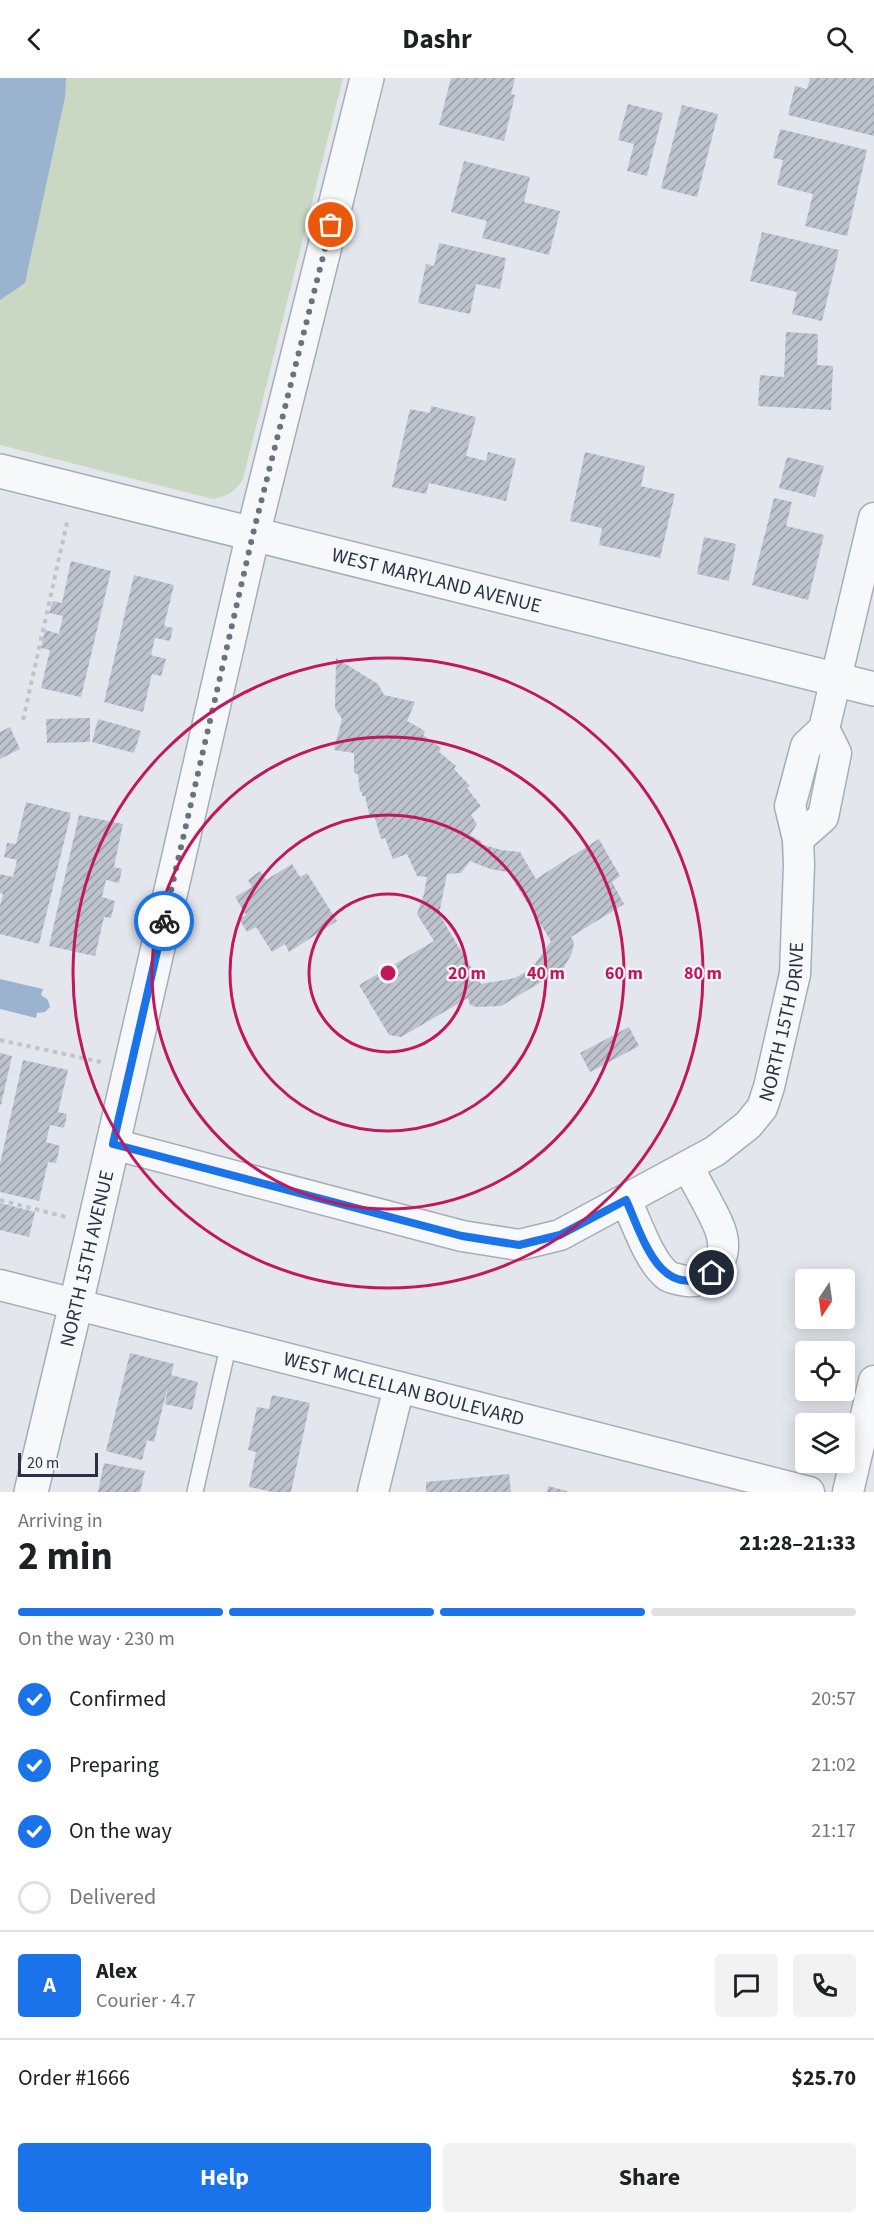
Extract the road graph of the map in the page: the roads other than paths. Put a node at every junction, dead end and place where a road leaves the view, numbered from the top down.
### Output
1 (367, 78) edge
2 (0, 471) edge
3 (874, 518) edge
4 (253, 534) junction
5 (837, 679) junction
6 (874, 689) edge
7 (824, 729) junction
8 (797, 780) junction
9 (829, 787) junction
10 (798, 839) junction
11 (113, 1144) junction
12 (688, 1166) junction
13 (626, 1200) junction
14 (0, 1285) edge
15 (76, 1304) junction
16 (229, 1343) junction
17 (874, 1381) edge
18 (399, 1387) junction
19 (31, 1492) edge
20 (195, 1492) edge
21 (373, 1492) edge
22 (809, 1492) edge
23 (848, 1492) edge

1 - 4 street, NORTH 15TH AVENUE
2 - 4 street, WEST MARYLAND AVENUE
3 - 5 street, NORTH 15TH DRIVE
4 - 5 street, WEST MARYLAND AVENUE
4 - 11 street, NORTH 15TH AVENUE
5 - 6 street, WEST MARYLAND AVENUE
5 - 7 street, NORTH 15TH DRIVE
7 - 8 street, NORTH 15TH DRIVE
7 - 9 street
8 - 9 street
8 - 10 street, NORTH 15TH DRIVE
9 - 10 street
10 - 12 street, NORTH 15TH DRIVE
11 - 13 street, NORTH 15TH DRIVE
11 - 15 street, NORTH 15TH AVENUE
12 - 13 street, NORTH 15TH DRIVE
12 - 13 street
14 - 15 street, WEST MCLELLAN BOULEVARD
15 - 16 street, WEST MCLELLAN BOULEVARD
15 - 19 street, NORTH 15TH AVENUE
16 - 18 street, WEST MCLELLAN BOULEVARD
16 - 20 lane
17 - 23 street
18 - 21 street
18 - 22 street, WEST MCLELLAN BOULEVARD

